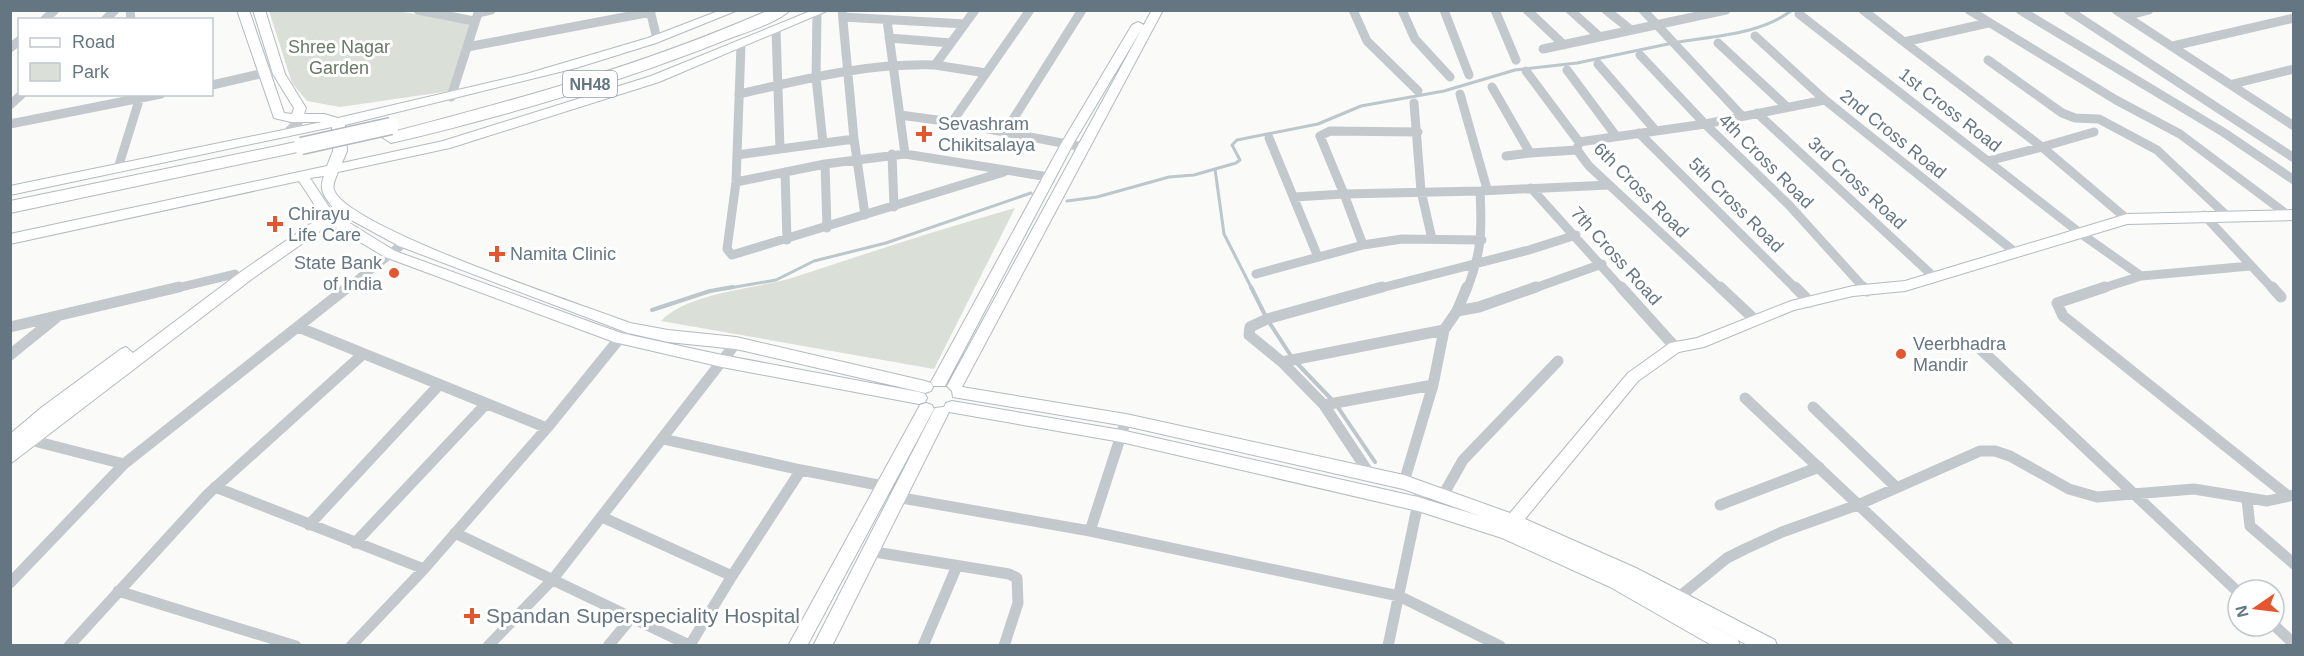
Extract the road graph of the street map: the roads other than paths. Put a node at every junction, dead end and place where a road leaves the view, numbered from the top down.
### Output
1 (243, 10) edge
2 (259, 10) edge
3 (418, 10) edge
4 (491, 10) edge
5 (733, 10) edge
6 (760, 10) edge
7 (783, 10) edge
8 (975, 10) edge
9 (1030, 10) edge
10 (1082, 10) edge
11 (1146, 10) edge
12 (1158, 10) edge
13 (1353, 10) edge
14 (1402, 10) edge
15 (1444, 10) edge
16 (1495, 10) edge
17 (1527, 10) edge
18 (1570, 10) edge
19 (1606, 10) edge
20 (1643, 10) edge
21 (1726, 10) edge
22 (1863, 10) edge
23 (1969, 10) edge
24 (2020, 10) edge
25 (2068, 10) edge
26 (2116, 10) edge
27 (2149, 10) edge
28 (650, 11) edge
29 (820, 12) edge
30 (1700, 13) edge
31 (842, 14) edge
32 (1799, 14) dead end
33 (477, 15) edge
34 (2126, 16) junction
35 (2294, 18) edge
36 (887, 20) junction
37 (1988, 23) junction
38 (965, 24) junction
39 (1658, 25) junction
40 (776, 30) junction
41 (1631, 30) junction
42 (1755, 36) dead end
43 (1600, 37) junction
44 (889, 38) junction
45 (657, 39) junction
46 (1905, 42) junction
47 (951, 43) junction
48 (1718, 43) dead end
49 (741, 45) junction
50 (1563, 45) junction
51 (2173, 46) junction
52 (467, 47) junction
53 (1543, 49) dead end
54 (1640, 55) dead end
55 (1516, 60) dead end
56 (1988, 60) dead end
57 (893, 64) junction
58 (1598, 64) dead end
59 (935, 65) junction
60 (2294, 69) edge
61 (277, 70) junction
62 (846, 70) junction
63 (1567, 70) dead end
64 (1526, 71) dead end
65 (986, 73) junction
66 (264, 74) junction
67 (1469, 75) dead end
68 (816, 77) junction
69 (1450, 77) dead end
70 (2233, 84) junction
71 (213, 85) edge
72 (780, 86) junction
73 (1492, 87) dead end
74 (1418, 91) dead end
75 (739, 94) junction
76 (1460, 94) dead end
77 (141, 96) edge
78 (451, 97) junction
79 (1824, 100) junction
80 (1414, 103) dead end
81 (1787, 107) junction
82 (1757, 113) junction
83 (900, 115) junction
84 (1742, 116) junction
85 (300, 117) junction
86 (952, 122) junction
87 (338, 123) junction
88 (10, 124) edge
89 (1705, 124) junction
90 (2294, 126) edge
91 (1656, 131) junction
92 (391, 132) junction
93 (1005, 132) junction
94 (1418, 132) junction
95 (2094, 132) dead end
96 (287, 133) junction
97 (1639, 133) junction
98 (1616, 136) junction
99 (1269, 138) dead end
100 (854, 139) junction
101 (823, 143) junction
102 (1067, 144) junction
103 (1578, 146) junction
104 (1083, 147) junction
105 (2042, 147) junction
106 (780, 149) junction
107 (300, 152) junction
108 (1530, 153) junction
109 (891, 154) junction
110 (905, 154) junction
111 (737, 155) junction
112 (1506, 156) dead end
113 (857, 158) junction
114 (2294, 158) edge
115 (1988, 161) junction
116 (825, 164) junction
117 (118, 168) junction
118 (334, 169) junction
119 (786, 172) junction
120 (1004, 172) junction
121 (302, 176) junction
122 (1049, 177) junction
123 (2294, 180) edge
124 (736, 182) junction
125 (1609, 185) junction
126 (1531, 188) junction
127 (1484, 190) junction
128 (10, 191) edge
129 (1421, 191) junction
130 (1039, 194) junction
131 (1344, 194) junction
132 (1294, 197) junction
133 (1055, 198) junction
134 (339, 205) junction
135 (10, 207) edge
136 (894, 207) junction
137 (325, 213) junction
138 (2204, 215) junction
139 (2226, 215) junction
140 (2291, 215) edge
141 (865, 216) junction
142 (10, 219) edge
143 (2127, 219) junction
144 (827, 228) junction
145 (2080, 233) junction
146 (1576, 235) junction
147 (10, 239) edge
148 (1432, 239) junction
149 (787, 240) junction
150 (1482, 240) junction
151 (404, 243) junction
152 (1363, 245) junction
153 (2015, 252) junction
154 (390, 254) junction
155 (1318, 257) junction
156 (1477, 264) junction
157 (1602, 264) junction
158 (2250, 266) junction
159 (235, 273) junction
160 (1256, 274) dead end
161 (2140, 276) junction
162 (1934, 277) junction
163 (1867, 291) junction
164 (2281, 297) dead end
165 (1810, 302) junction
166 (1457, 311) junction
167 (62, 314) junction
168 (1754, 319) junction
169 (10, 327) edge
170 (298, 327) junction
171 (1444, 330) junction
172 (623, 333) junction
173 (736, 343) junction
174 (1974, 343) dead end
175 (1675, 347) junction
176 (10, 355) edge
177 (362, 355) junction
178 (1558, 360) dead end
179 (722, 362) junction
180 (1282, 362) junction
181 (439, 385) junction
182 (1433, 385) junction
183 (939, 397) junction
184 (1745, 398) dead end
185 (486, 404) junction
186 (1324, 405) junction
187 (1813, 407) dead end
188 (1126, 420) junction
189 (547, 428) junction
190 (1121, 436) junction
191 (663, 439) junction
192 (30, 440) junction
193 (10, 444) edge
194 (10, 458) edge
195 (124, 464) junction
196 (1819, 467) junction
197 (801, 470) junction
198 (1370, 472) junction
199 (1404, 482) junction
200 (215, 487) junction
201 (1896, 487) junction
202 (890, 492) junction
203 (2137, 495) junction
204 (2291, 495) edge
205 (1420, 496) junction
206 (1442, 497) junction
207 (2247, 500) junction
208 (1860, 504) junction
209 (1720, 505) dead end
210 (602, 517) junction
211 (1514, 521) junction
212 (309, 525) junction
213 (1090, 531) junction
214 (455, 533) junction
215 (355, 543) junction
216 (869, 551) junction
217 (2294, 564) edge
218 (957, 566) junction
219 (424, 569) junction
220 (732, 576) junction
221 (553, 579) junction
222 (2226, 580) edge
223 (10, 583) edge
224 (118, 591) junction
225 (1399, 596) junction
226 (1679, 597) junction
227 (632, 617) junction
228 (69, 645) edge
229 (296, 645) edge
230 (351, 645) edge
231 (488, 645) edge
232 (608, 645) edge
233 (690, 645) edge
234 (797, 645) edge
235 (822, 645) edge
236 (923, 645) edge
237 (1004, 645) edge
238 (1389, 645) edge
239 (1500, 645) edge
240 (1731, 645) edge
241 (1768, 645) edge
242 (2008, 645) edge

1 - 66 street
2 - 61 street
3 - 33 street
4 - 33 street
5 - 45 street
6 - 92 highway, NH48
7 - 92 highway, NH48
8 - 38 street
9 - 65 street
10 - 93 street
11 - 102 street
12 - 104 street
13 - 74 street
14 - 69 street
15 - 67 street
16 - 55 street
17 - 50 street
18 - 43 street
19 - 41 street
20 - 39 street
21 - 30 street
22 - 46 street
23 - 37 street
24 - 123 street
25 - 114 street
26 - 34 street
27 - 34 street
28 - 45 street
28 - 52 street
29 - 40 street
29 - 68 street
30 - 39 street
31 - 36 street
31 - 62 street
32 - 115 street, 1st Cross Road
33 - 52 street
34 - 51 street
35 - 51 street
36 - 38 street
36 - 44 street
37 - 46 street
37 - 140 street
38 - 47 street
39 - 41 street
39 - 84 street
40 - 49 street
40 - 72 street
41 - 43 street
42 - 79 street, 2nd Cross Road
43 - 50 street
44 - 47 street
44 - 57 street
45 - 78 street
46 - 105 street
47 - 59 street
48 - 81 street
49 - 75 street
49 - 118 street
50 - 53 street
51 - 70 street
52 - 78 street
54 - 89 street, 4th Cross Road
56 - 139 street
57 - 59 street
57 - 62 street
57 - 83 street
58 - 91 street
59 - 65 street
60 - 70 street
61 - 66 street
61 - 85 street
62 - 68 street
62 - 100 street
63 - 98 street
64 - 103 street, 6th Cross Road
65 - 86 street
66 - 71 street
66 - 85 street
68 - 72 street
68 - 101 street
70 - 90 street
72 - 75 street
72 - 106 street
73 - 108 street
75 - 111 street
76 - 127 street
77 - 88 street
77 - 117 street
78 - 87 street
79 - 81 street
79 - 153 street, 2nd Cross Road
80 - 94 street
81 - 82 street
82 - 84 street
82 - 162 street, 3rd Cross Road
83 - 86 street
83 - 110 street
84 - 89 street
85 - 87 street
85 - 96 street
86 - 93 street
87 - 96 street
87 - 118 street
89 - 91 street
89 - 163 street, 4th Cross Road
91 - 97 street
92 - 107 highway, NH48
93 - 102 street
94 - 129 street
94 - 131 street
95 - 105 street
96 - 117 street
97 - 98 street
97 - 165 street, 5th Cross Road
98 - 103 street
99 - 132 street
100 - 101 street
100 - 113 street
101 - 106 street
102 - 104 street
102 - 122 street
103 - 108 street
103 - 125 street, 6th Cross Road
104 - 133 street
105 - 115 street
105 - 143 street
106 - 111 street
107 - 135 highway, NH48
107 - 142 highway, NH48
108 - 112 street
109 - 110 street
109 - 113 street
109 - 136 street
110 - 120 street
111 - 124 street
113 - 116 street
113 - 141 street
115 - 145 street, 1st Cross Road
116 - 119 street
116 - 144 street
117 - 128 street
118 - 121 street
118 - 134 street
119 - 124 street
119 - 149 street
120 - 122 street
120 - 136 street
121 - 137 street
121 - 147 street
122 - 130 street
124 - 149 street
125 - 126 street
125 - 168 street, 6th Cross Road
126 - 127 street
126 - 146 street, 7th Cross Road
127 - 129 street
127 - 150 street
129 - 131 street
129 - 148 street
130 - 133 street
130 - 183 street
131 - 132 street
131 - 152 street
132 - 155 street
133 - 183 street
134 - 137 street
134 - 151 street
136 - 141 street
137 - 154 street
137 - 159 street
137 - 192 street
138 - 139 street
138 - 143 street
138 - 158 street
139 - 140 street
141 - 144 street
143 - 145 street
144 - 149 street
145 - 153 street
145 - 161 street, 1st Cross Road
146 - 156 street
146 - 157 street, 7th Cross Road
148 - 150 street
148 - 152 street
150 - 156 street
151 - 154 street
151 - 172 street
152 - 155 street
153 - 162 street
154 - 170 street
154 - 172 street
155 - 160 street
156 - 166 street
156 - 180 street
157 - 166 street
157 - 175 street, 7th Cross Road
158 - 161 street
158 - 164 street
159 - 167 street
159 - 193 street
161 - 204 street
162 - 163 street
163 - 165 street
165 - 168 street
166 - 171 street
167 - 169 street
167 - 176 street
168 - 175 street
170 - 177 street
170 - 195 street
171 - 180 street
171 - 182 street
172 - 173 street
172 - 179 street
172 - 189 street
173 - 179 street
173 - 183 street
174 - 203 street
175 - 211 street
177 - 181 street
177 - 200 street
178 - 206 street
179 - 183 street
179 - 191 street
180 - 186 street
181 - 185 street
181 - 212 street
182 - 186 street
182 - 199 street
183 - 188 street
183 - 190 street
183 - 202 street
184 - 196 street
185 - 189 street
185 - 215 street
186 - 198 street
187 - 201 street
188 - 190 street
188 - 198 street
189 - 214 street
190 - 205 street
190 - 213 street
191 - 197 street
191 - 210 street
192 - 194 street
192 - 195 street
195 - 223 street
196 - 208 street
196 - 209 street
197 - 202 street
197 - 220 street
198 - 199 street
199 - 205 street
200 - 212 street
200 - 224 street
201 - 203 street
201 - 208 street
202 - 213 street
202 - 216 street
202 - 234 street
203 - 207 street
203 - 222 street
204 - 207 street
205 - 206 street
205 - 225 street
205 - 240 street
206 - 211 street
207 - 217 street
208 - 226 street
208 - 242 street
210 - 220 street
210 - 221 street
211 - 226 street
212 - 215 street
213 - 225 street
214 - 219 street
214 - 221 street
215 - 219 street
216 - 218 street
216 - 235 street
218 - 236 street
218 - 237 street
219 - 230 street
220 - 233 street
221 - 227 street
221 - 231 street
224 - 228 street
224 - 229 street
225 - 238 street
225 - 239 street
226 - 241 street
227 - 232 street
227 - 233 street

